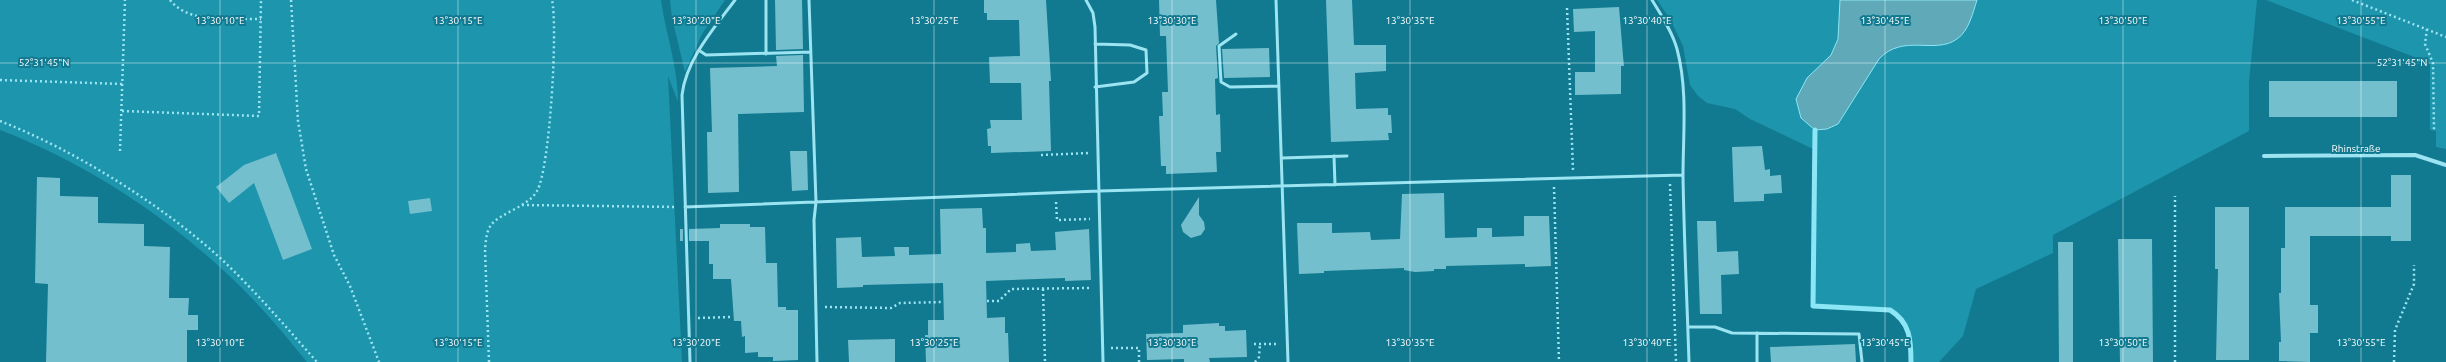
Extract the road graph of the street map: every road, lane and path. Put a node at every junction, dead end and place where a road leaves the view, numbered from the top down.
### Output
1 (125, 0) edge
2 (170, 0) edge
3 (261, 0) edge
4 (291, 0) edge
5 (552, 0) edge
6 (736, 0) edge
7 (766, 0) edge
8 (809, 0) edge
9 (1086, 0) edge
10 (1276, 0) edge
11 (1652, 0) edge
12 (2352, 0) edge
13 (1567, 8) dead end
14 (261, 19) junction
15 (2427, 29) junction
16 (1236, 34) dead end
17 (2446, 37) edge
18 (1095, 44) junction
19 (700, 51) junction
20 (811, 52) junction
21 (766, 54) junction
22 (0, 80) edge
23 (123, 84) junction
24 (1279, 86) junction
25 (1095, 87) junction
26 (122, 111) junction
27 (0, 121) edge
28 (2434, 131) dead end
29 (120, 151) dead end
30 (1098, 153) junction
31 (1041, 155) dead end
32 (1334, 156) junction
33 (1348, 156) dead end
34 (2264, 156) dead end
35 (1282, 158) junction
36 (2446, 165) edge
37 (1670, 175) junction
38 (1683, 175) junction
39 (1554, 178) junction
40 (1573, 178) junction
41 (1335, 185) junction
42 (1283, 186) junction
43 (1099, 190) junction
44 (1055, 192) junction
45 (2175, 196) dead end
46 (816, 202) junction
47 (522, 205) junction
48 (685, 207) junction
49 (1100, 219) junction
50 (2414, 265) dead end
51 (1043, 288) junction
52 (1102, 288) junction
53 (987, 301) dead end
54 (943, 302) dead end
55 (816, 307) junction
56 (732, 317) dead end
57 (688, 318) junction
58 (1688, 327) junction
59 (1757, 333) junction
60 (1254, 344) dead end
61 (1260, 344) junction
62 (1288, 344) junction
63 (1103, 348) junction
64 (317, 362) edge
65 (379, 362) edge
66 (489, 362) edge
67 (690, 362) edge
68 (817, 362) edge
69 (1045, 362) edge
70 (1103, 362) edge
71 (1139, 362) edge
72 (1255, 362) edge
73 (1288, 362) edge
74 (1559, 362) edge
75 (1676, 362) edge
76 (1689, 362) edge
77 (1757, 362) edge
78 (1862, 362) edge
79 (2175, 362) edge
80 (2394, 362) edge

1 - 23 path
2 - 14 path
3 - 14 path
4 - 65 path
5 - 47 path
6 - 19 lane
7 - 21 lane
8 - 20 lane
9 - 18 lane
10 - 24 lane
11 - 38 lane
12 - 15 path
13 - 40 path
14 - 26 path
15 - 17 path
15 - 28 path
16 - 24 lane
18 - 25 lane
18 - 25 lane
19 - 21 lane
19 - 48 lane
20 - 21 lane
20 - 46 lane
22 - 23 path
23 - 26 path
24 - 35 lane
25 - 30 lane
26 - 29 path
27 - 64 path
30 - 31 path
30 - 43 lane
32 - 33 lane
32 - 35 lane
32 - 41 lane
34 - 36 street, Rhinstraße
35 - 42 lane
37 - 38 lane
37 - 40 lane
37 - 75 path
38 - 58 lane
39 - 40 lane
39 - 41 lane
39 - 74 path
41 - 42 lane
42 - 43 lane
42 - 62 lane
43 - 44 lane
43 - 49 lane
44 - 46 lane
44 - 49 path
45 - 79 path
46 - 48 lane
46 - 55 lane
47 - 48 path
47 - 66 path
48 - 57 lane
49 - 52 lane
50 - 80 path
51 - 52 path
51 - 53 path
51 - 69 path
52 - 63 lane
54 - 55 path
55 - 68 lane
56 - 57 path
57 - 67 lane
58 - 59 lane
58 - 76 lane
59 - 77 lane
59 - 78 lane
60 - 61 path
61 - 62 path
61 - 72 path
62 - 73 lane
63 - 70 lane
63 - 71 path

